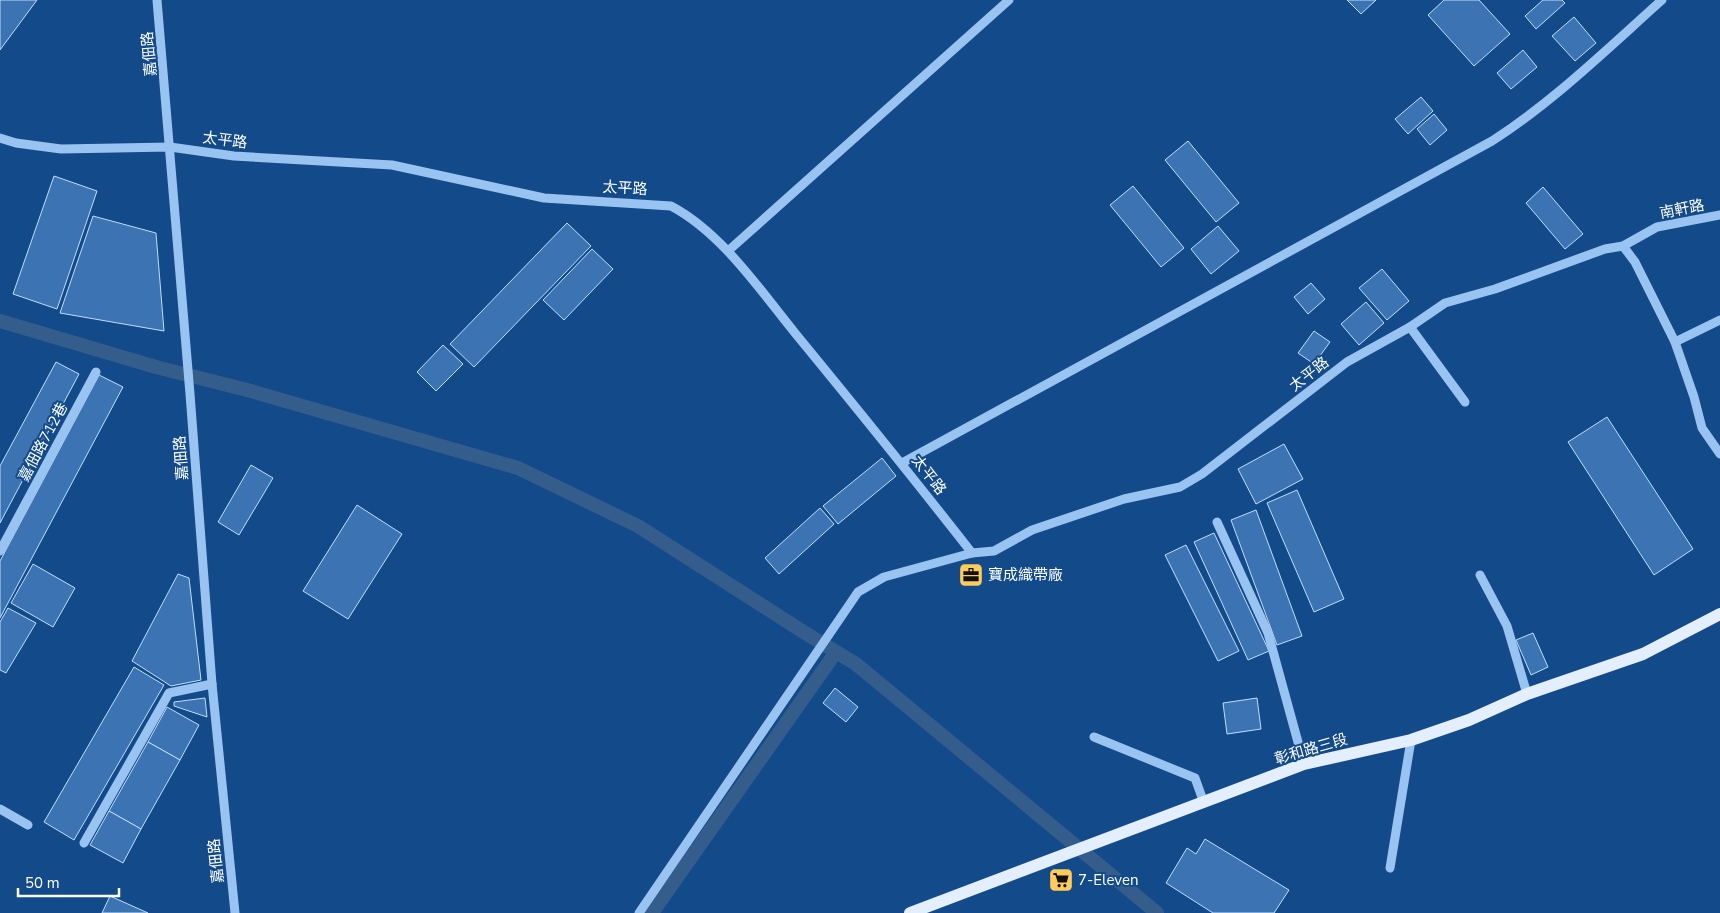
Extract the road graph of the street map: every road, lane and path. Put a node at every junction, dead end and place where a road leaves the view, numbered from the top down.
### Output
1 (157, 0) edge
2 (1008, 0) edge
3 (1662, 0) edge
4 (0, 138) edge
5 (170, 147) junction
6 (1720, 215) edge
7 (1623, 246) junction
8 (728, 251) junction
9 (1720, 320) edge
10 (1410, 327) junction
11 (1675, 342) junction
12 (96, 372) dead end
13 (1465, 402) dead end
14 (1720, 454) edge
15 (902, 464) junction
16 (1217, 522) dead end
17 (0, 551) edge
18 (972, 553) junction
19 (1480, 576) dead end
20 (1720, 614) edge
21 (212, 684) junction
22 (1527, 694) junction
23 (1094, 738) dead end
24 (1411, 740) junction
25 (1304, 764) junction
26 (1204, 803) junction
27 (0, 809) edge
28 (28, 825) dead end
29 (84, 843) dead end
30 (1390, 868) dead end
31 (235, 913) edge
32 (639, 913) edge
33 (910, 913) edge

1 - 5 street, 嘉佃路
2 - 8 street
3 - 15 street
4 - 5 street, 太平路
5 - 8 street, 太平路
5 - 21 street, 嘉佃路
6 - 7 street, 南軒路
7 - 10 street, 太平路
7 - 11 street
8 - 15 street, 太平路
9 - 11 street
10 - 13 street
10 - 18 street, 太平路
11 - 14 street
12 - 17 street, 嘉佃路712巷
15 - 18 street, 太平路
16 - 25 street
18 - 32 street
19 - 22 street
20 - 22 main road, 彰和路三段
21 - 29 street
21 - 31 street, 嘉佃路
22 - 24 main road, 彰和路三段
23 - 26 street
24 - 25 main road, 彰和路三段
24 - 30 street
25 - 26 main road, 彰和路三段
26 - 33 main road, 彰和路三段
27 - 28 street

